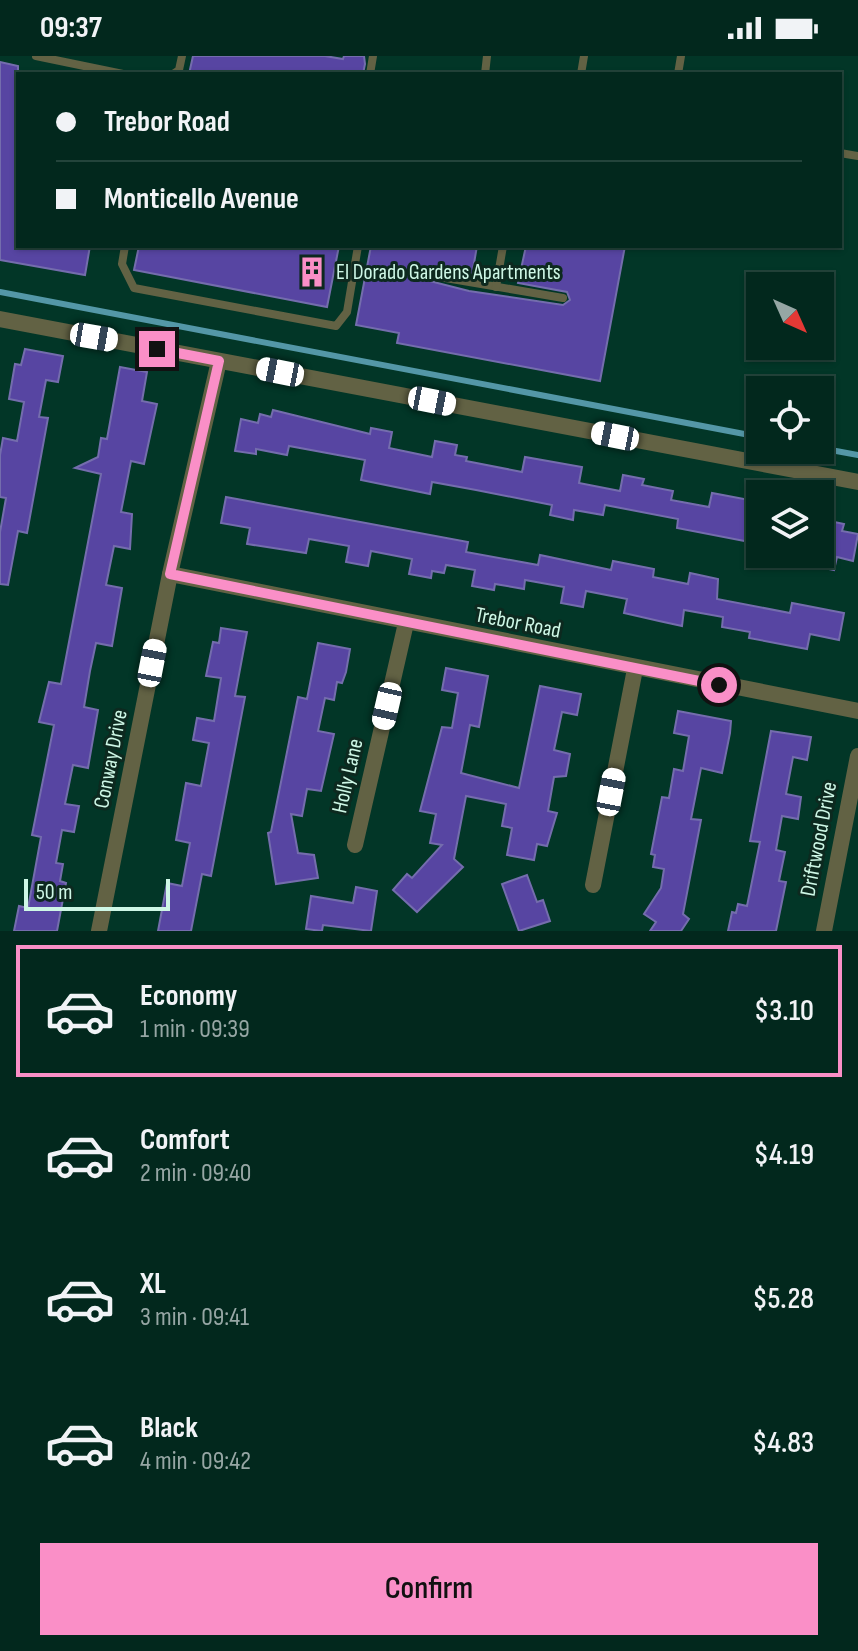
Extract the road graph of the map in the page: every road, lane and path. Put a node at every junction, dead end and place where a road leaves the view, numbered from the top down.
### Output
1 (36, 56) edge
2 (86, 70) edge
3 (125, 248) edge
4 (358, 248) edge
5 (503, 248) edge
6 (416, 273) dead end
7 (496, 287) junction
8 (563, 298) dead end
9 (0, 319) edge
10 (219, 361) junction
11 (858, 482) edge
12 (170, 574) junction
13 (406, 623) junction
14 (635, 669) junction
15 (858, 711) edge
16 (858, 756) edge
17 (355, 845) dead end
18 (593, 885) dead end
19 (99, 931) edge
20 (824, 931) edge

1 - 2 lane
3 - 4 lane
5 - 7 lane
6 - 7 lane
7 - 8 lane
9 - 10 street
10 - 11 street
10 - 12 street, Conway Drive
12 - 13 street, Trebor Road
12 - 19 street, Conway Drive
13 - 14 street, Trebor Road
13 - 17 street, Holly Lane
14 - 15 street, Trebor Road
14 - 18 street
16 - 20 street, Driftwood Drive

